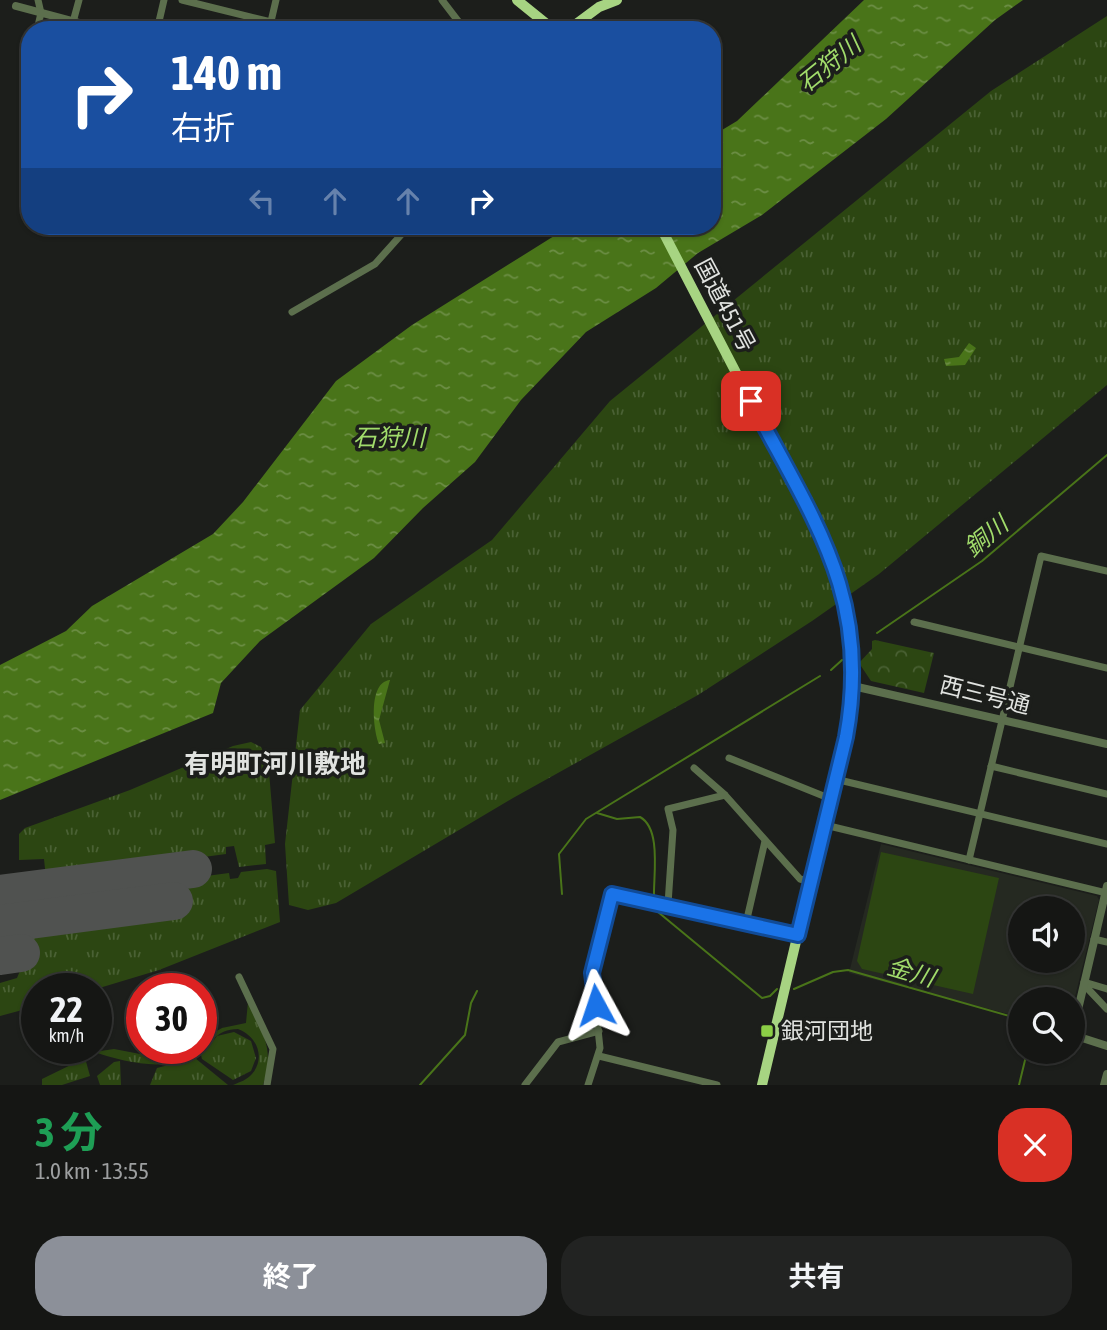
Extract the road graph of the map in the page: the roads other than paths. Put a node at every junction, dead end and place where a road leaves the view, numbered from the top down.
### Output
1 (38, 0) edge
2 (79, 0) edge
3 (164, 0) edge
4 (182, 0) edge
5 (276, 0) edge
6 (442, 0) edge
7 (517, 0) edge
8 (617, 0) edge
9 (16, 6) dead end
10 (41, 13) junction
11 (39, 21) edge
12 (69, 21) edge
13 (73, 21) edge
14 (159, 21) edge
15 (253, 21) edge
16 (271, 21) edge
17 (458, 21) edge
18 (543, 21) edge
19 (580, 21) edge
20 (401, 235) edge
21 (665, 235) edge
22 (292, 312) dead end
23 (1107, 571) edge
24 (914, 622) dead end
25 (1018, 647) junction
26 (1107, 668) edge
27 (853, 686) junction
28 (1002, 719) junction
29 (1107, 744) edge
30 (729, 758) dead end
31 (991, 766) junction
32 (694, 768) dead end
33 (835, 779) junction
34 (1107, 794) edge
35 (725, 795) junction
36 (831, 799) junction
37 (980, 814) junction
38 (825, 825) junction
39 (765, 841) junction
40 (1107, 844) edge
41 (969, 860) junction
42 (811, 882) junction
43 (1107, 890) edge
44 (668, 904) junction
45 (746, 923) junction
46 (798, 935) junction
47 (1094, 939) junction
48 (1107, 942) edge
49 (239, 977) dead end
50 (1086, 983) junction
51 (1085, 987) edge
52 (1107, 989) edge
53 (1107, 1009) edge
54 (599, 1031) junction
55 (1085, 1038) edge
56 (1107, 1046) edge
57 (599, 1056) junction
58 (1107, 1074) edge
59 (267, 1085) edge
60 (525, 1085) edge
61 (588, 1085) edge
62 (717, 1085) edge
63 (762, 1085) edge
64 (1104, 1085) edge

1 - 10 street
2 - 13 street
3 - 14 street
4 - 15 street
5 - 16 street
6 - 17 street
7 - 18 highway
8 - 19 highway
9 - 10 street
10 - 11 street
10 - 12 street
20 - 22 street
21 - 27 highway, 国道451号
23 - 25 street
24 - 25 street
25 - 26 street
25 - 28 street
27 - 28 street, 西三号通
27 - 33 highway, 国道451号
28 - 29 street, 西三号通
28 - 31 street
30 - 36 street
31 - 34 street
31 - 37 street
32 - 35 street
33 - 36 highway, 国道451号
33 - 37 street
35 - 39 street
35 - 44 street
36 - 38 highway, 国道451号
37 - 40 street
37 - 41 street
38 - 41 street
38 - 42 highway, 国道451号
39 - 42 street
39 - 45 street
41 - 43 street
42 - 46 highway, 国道451号
43 - 47 street
44 - 45 street
44 - 54 street
45 - 46 street
46 - 63 highway, 国道451号
47 - 48 street
47 - 50 street
49 - 59 street
50 - 51 street
50 - 52 street
50 - 53 street
54 - 57 street
54 - 60 street
55 - 56 street
57 - 61 street
57 - 62 street
58 - 64 street

